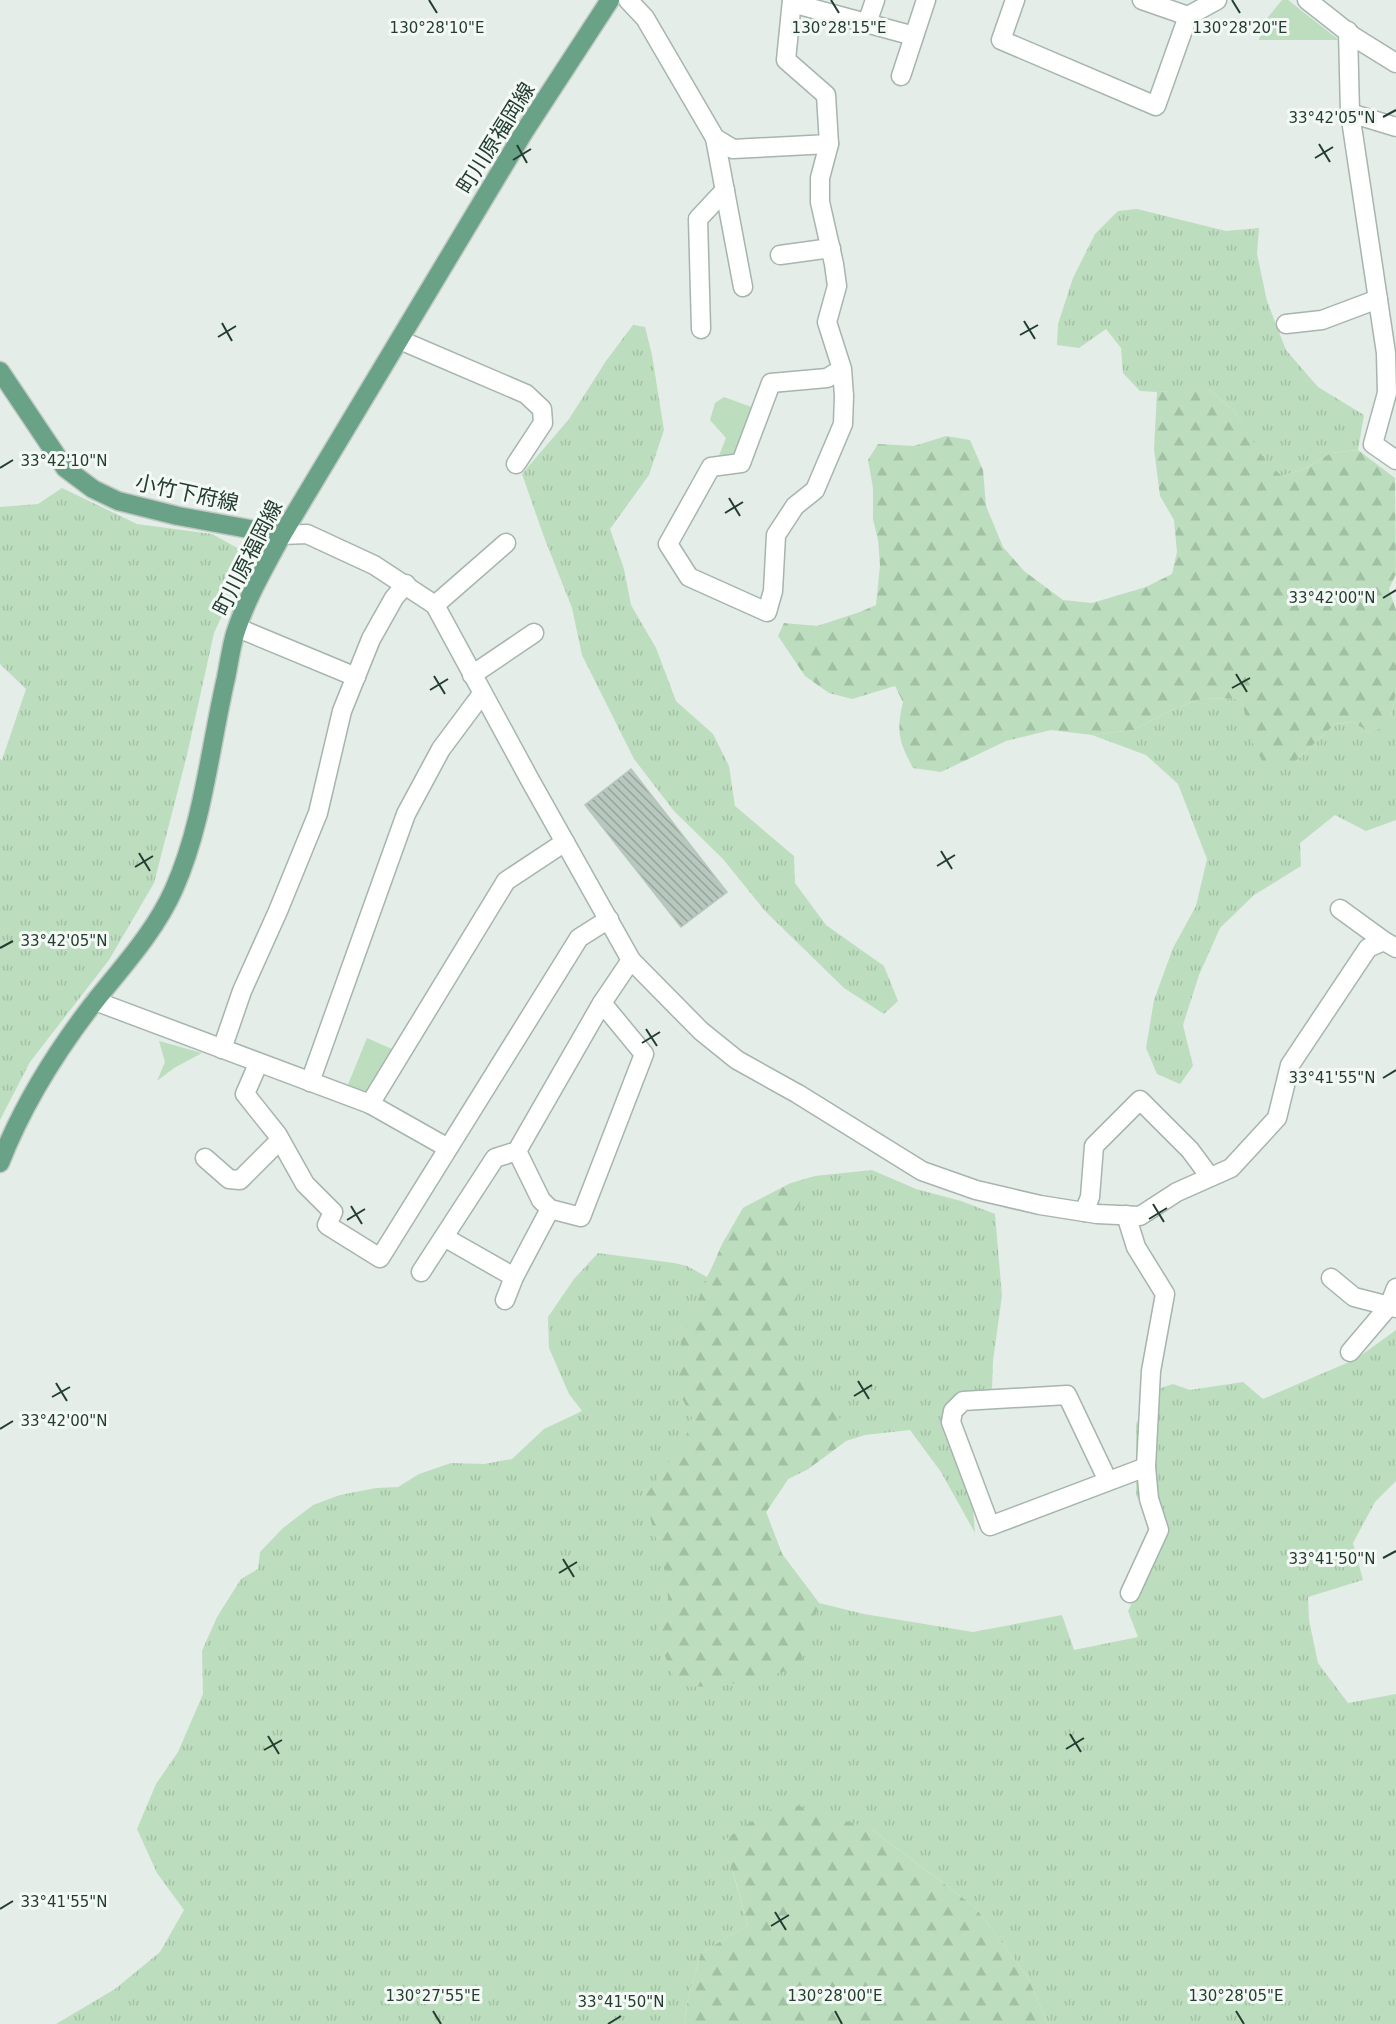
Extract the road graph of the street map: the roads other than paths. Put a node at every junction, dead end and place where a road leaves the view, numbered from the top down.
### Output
1 (610, 0) edge
2 (628, 0) edge
3 (875, 0) edge
4 (926, 0) edge
5 (1015, 0) edge
6 (1142, 0) edge
7 (1217, 0) edge
8 (792, 1) edge
9 (1319, 3) edge
10 (1188, 16) junction
11 (867, 23) junction
12 (1348, 31) junction
13 (914, 36) junction
14 (1396, 63) edge
15 (901, 76) dead end
16 (1350, 113) junction
17 (1396, 127) edge
18 (715, 138) junction
19 (829, 144) junction
20 (725, 190) junction
21 (831, 248) junction
22 (780, 255) dead end
23 (744, 287) dead end
24 (1378, 298) junction
25 (1286, 324) dead end
26 (701, 329) dead end
27 (400, 339) junction
28 (842, 369) junction
29 (0, 371) edge
30 (1395, 459) edge
31 (516, 464) dead end
32 (282, 535) junction
33 (506, 543) dead end
34 (406, 584) junction
35 (435, 605) junction
36 (238, 628) junction
37 (534, 633) dead end
38 (472, 675) junction
39 (356, 677) junction
40 (482, 694) junction
41 (565, 842) junction
42 (1340, 909) dead end
43 (609, 919) junction
44 (1390, 945) edge
45 (631, 960) junction
46 (95, 1001) junction
47 (602, 1003) junction
48 (222, 1049) junction
49 (258, 1064) junction
50 (310, 1082) junction
51 (370, 1104) junction
52 (280, 1140) junction
53 (448, 1148) junction
54 (517, 1151) junction
55 (205, 1158) dead end
56 (0, 1163) edge
57 (1210, 1177) junction
58 (550, 1209) junction
59 (1084, 1212) junction
60 (1126, 1215) junction
61 (444, 1237) junction
62 (421, 1272) dead end
63 (514, 1277) junction
64 (1331, 1278) dead end
65 (1396, 1288) edge
66 (505, 1300) dead end
67 (1393, 1307) edge
68 (1350, 1352) dead end
69 (1146, 1467) junction
70 (1108, 1481) junction
71 (1130, 1593) dead end

1 - 27 main road, 町川原福岡線
2 - 18 street
3 - 11 street
4 - 13 street
5 - 10 street
6 - 10 street
7 - 10 street
8 - 11 street
8 - 19 street
9 - 12 street
11 - 13 street
12 - 14 street
12 - 16 street
13 - 15 street
16 - 17 street
16 - 24 street
18 - 19 street
18 - 20 street
19 - 21 street
20 - 23 street
20 - 26 street
21 - 22 street
21 - 28 street
24 - 25 street
24 - 30 street
27 - 31 street
27 - 32 main road, 町川原福岡線
28 - 28 street
29 - 32 main road, 小竹下府線
32 - 34 street
32 - 36 main road, 町川原福岡線
33 - 35 street
34 - 35 street
34 - 39 street
35 - 38 street
36 - 39 street
36 - 46 main road, 町川原福岡線
37 - 38 street
38 - 40 street
39 - 48 street
40 - 41 street
40 - 50 street
41 - 43 street
41 - 51 street
42 - 44 street
43 - 45 street
43 - 53 street
44 - 57 street
45 - 47 street
45 - 59 street
46 - 48 street
46 - 56 main road, 町川原福岡線
47 - 54 street
47 - 58 street
48 - 49 street
49 - 50 street
49 - 52 street
50 - 51 street
51 - 53 street
52 - 53 street
52 - 55 street
54 - 58 street
54 - 61 street
57 - 59 street
57 - 60 street
58 - 63 street
59 - 60 street
60 - 69 street
61 - 62 street
61 - 63 street
63 - 66 street
64 - 67 street
65 - 67 street
67 - 68 street
69 - 70 street
69 - 71 street
70 - 70 street

